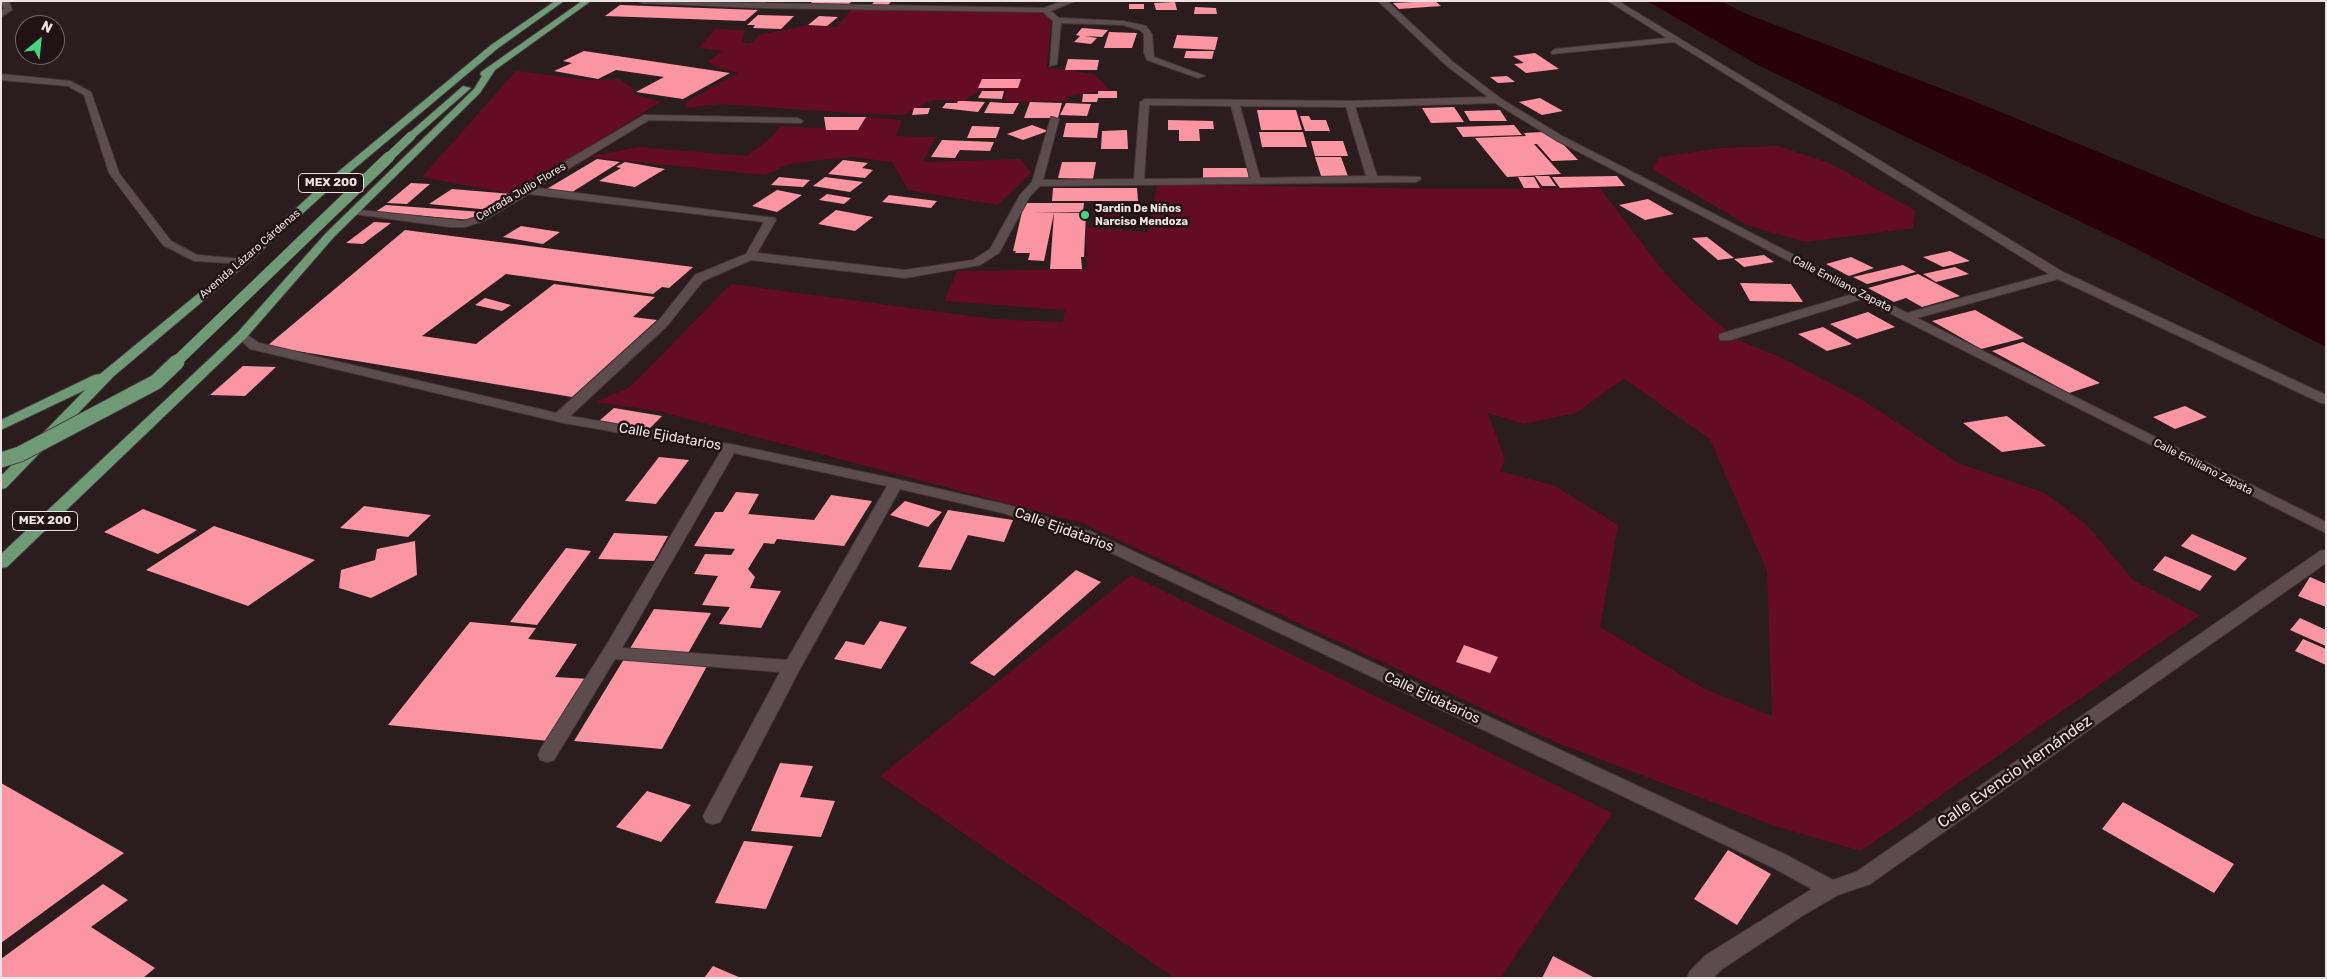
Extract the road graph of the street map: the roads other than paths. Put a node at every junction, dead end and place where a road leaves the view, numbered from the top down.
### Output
1 (5, 1) edge
2 (560, 1) edge
3 (587, 1) edge
4 (642, 1) edge
5 (866, 1) edge
6 (1071, 1) edge
7 (1382, 1) edge
8 (1612, 1) edge
9 (999, 5) edge
10 (859, 7) junction
11 (1045, 10) junction
12 (1, 15) edge
13 (1057, 20) junction
14 (1673, 40) junction
15 (1555, 52) dead end
16 (1053, 64) dead end
17 (492, 68) junction
18 (1202, 76) dead end
19 (1, 77) edge
20 (1497, 100) junction
21 (1350, 104) junction
22 (1235, 105) junction
23 (1054, 119) dead end
24 (798, 120) dead end
25 (1416, 179) dead end
26 (1256, 181) junction
27 (1373, 181) junction
28 (1139, 182) junction
29 (1037, 183) junction
30 (524, 190) junction
31 (354, 211) junction
32 (750, 256) junction
33 (244, 262) junction
34 (2059, 275) junction
35 (1863, 294) junction
36 (1906, 317) junction
37 (242, 335) junction
38 (1726, 337) dead end
39 (110, 373) junction
40 (2326, 400) edge
41 (559, 418) junction
42 (1, 426) edge
43 (730, 448) junction
44 (1, 460) edge
45 (896, 483) junction
46 (1, 485) edge
47 (2326, 528) edge
48 (2326, 555) edge
49 (1, 563) edge
50 (610, 653) junction
51 (792, 667) junction
52 (546, 755) dead end
53 (713, 816) dead end
54 (1831, 889) junction
55 (1698, 978) edge

1 - 12 street
2 - 33 main road, Avenida Lázaro Cárdenas / MEX 200
3 - 17 main road, MEX 200
4 - 10 street
5 - 10 street
6 - 11 street
7 - 20 street, Calle Emiliano Zapata
8 - 14 street
9 - 10 street
9 - 11 street
11 - 13 street
13 - 16 street
13 - 18 street
14 - 15 street
14 - 34 street
17 - 31 main road, MEX 200
17 - 44 main road, MEX 200, bridge
19 - 33 street
20 - 21 street
20 - 35 street, Calle Emiliano Zapata
21 - 22 street
21 - 27 street
22 - 26 street
22 - 28 street
23 - 29 street
24 - 30 street, Cerrada Julio Flores
25 - 27 street
26 - 27 street
26 - 28 street
28 - 29 street
29 - 32 street
30 - 31 street, Cerrada Julio Flores
30 - 32 street
31 - 37 main road, MEX 200
32 - 41 street
33 - 39 main road, Avenida Lázaro Cárdenas / MEX 200
34 - 36 street
34 - 40 street
35 - 36 street, Calle Emiliano Zapata
35 - 38 street
36 - 47 street, Calle Emiliano Zapata
37 - 41 street, Calle Ejidatarios
37 - 49 main road, MEX 200
39 - 42 main road, MEX 200
39 - 46 main road, Avenida Lázaro Cárdenas / MEX 200
41 - 43 street, Calle Ejidatarios
43 - 45 street, Calle Ejidatarios
43 - 50 street
45 - 51 street
45 - 54 street, Calle Ejidatarios
48 - 54 street, Calle Evencio Hernández
50 - 51 street
50 - 52 street
51 - 53 street
54 - 55 street, Calle Evencio Hernández

